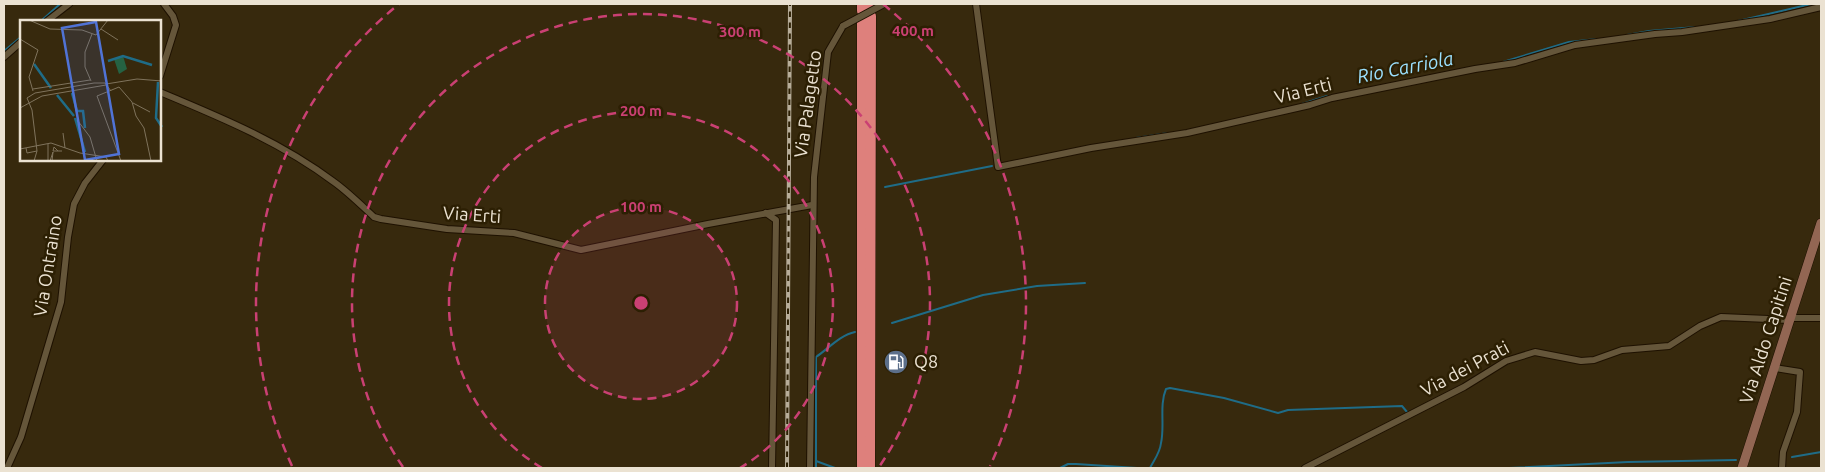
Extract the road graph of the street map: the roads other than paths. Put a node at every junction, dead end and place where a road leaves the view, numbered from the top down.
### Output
1 (69, 4) edge
2 (164, 4) edge
3 (884, 4) edge
4 (976, 4) edge
5 (1821, 7) edge
6 (866, 10) edge
7 (48, 20) edge
8 (20, 43) edge
9 (4, 56) edge
10 (161, 73) edge
11 (161, 92) edge
12 (102, 161) edge
13 (812, 205) junction
14 (766, 213) junction
15 (1821, 222) edge
16 (1821, 318) edge
17 (1789, 320) junction
18 (1774, 368) junction
19 (7, 468) edge
20 (772, 468) edge
21 (810, 468) edge
22 (862, 468) edge
23 (870, 468) edge
24 (1305, 468) edge
25 (1742, 468) edge
26 (1782, 468) edge

1 - 7 street
2 - 10 street
3 - 13 street, Via Palagetto, bridge
4 - 5 street, Via Erti
6 - 22 highway
6 - 23 highway
8 - 9 street
11 - 14 street, Via Erti
12 - 19 street, Via Ontraino
13 - 14 street, Via Erti
13 - 21 street, Via Palagetto
14 - 20 street
15 - 17 main road, Via Aldo Capitini
16 - 17 street, Via dei Prati
17 - 18 main road, Via Aldo Capitini
17 - 24 street, Via dei Prati
18 - 25 main road, Via Aldo Capitini
18 - 26 street

